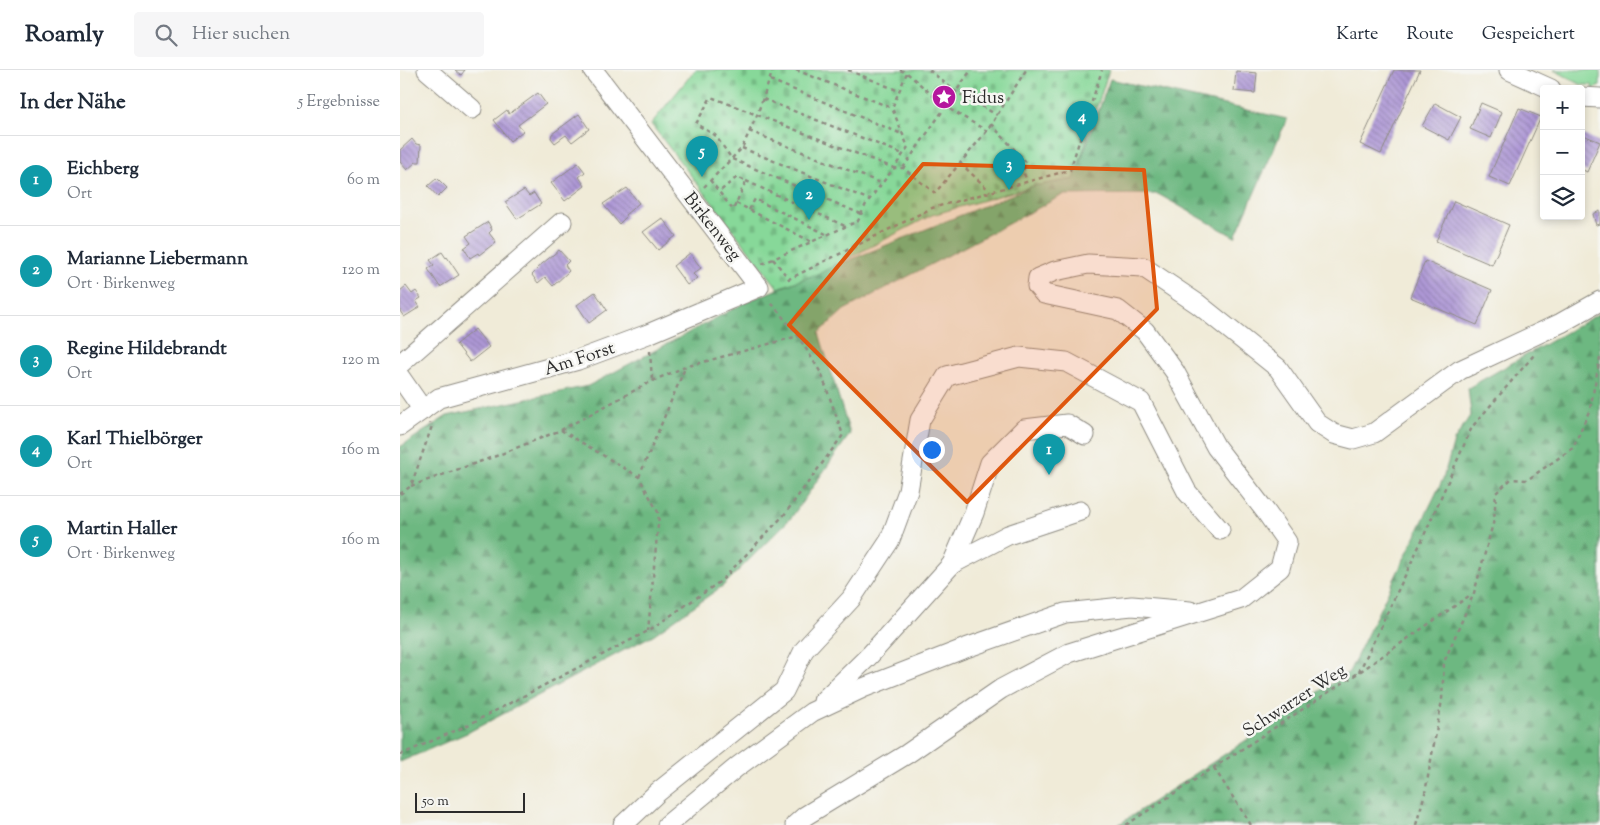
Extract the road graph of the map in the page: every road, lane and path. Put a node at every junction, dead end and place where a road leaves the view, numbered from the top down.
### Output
1 (427, 70) edge
2 (593, 70) edge
3 (773, 70) edge
4 (796, 70) edge
5 (848, 70) edge
6 (900, 70) edge
7 (929, 70) edge
8 (971, 70) edge
9 (1026, 70) edge
10 (1102, 70) edge
11 (1509, 70) edge
12 (908, 71) edge
13 (770, 80) junction
14 (1542, 85) edge
15 (899, 91) junction
16 (956, 92) junction
17 (1585, 97) edge
18 (1600, 98) edge
19 (763, 99) junction
20 (946, 107) junction
21 (892, 108) junction
22 (472, 109) dead end
23 (757, 115) junction
24 (997, 115) junction
25 (991, 124) junction
26 (749, 131) junction
27 (987, 131) junction
28 (902, 134) junction
29 (742, 148) junction
30 (903, 154) junction
31 (732, 159) junction
32 (960, 163) junction
33 (894, 168) junction
34 (903, 168) junction
35 (710, 180) junction
36 (746, 181) junction
37 (1027, 181) junction
38 (881, 183) junction
39 (719, 192) junction
40 (990, 192) junction
41 (691, 197) junction
42 (870, 200) junction
43 (736, 203) junction
44 (749, 210) junction
45 (861, 214) junction
46 (562, 222) dead end
47 (846, 226) junction
48 (827, 235) junction
49 (812, 242) junction
50 (773, 259) junction
51 (748, 272) junction
52 (759, 287) junction
53 (1600, 301) edge
54 (648, 334) junction
55 (798, 336) junction
56 (1536, 353) dead end
57 (1600, 358) edge
58 (400, 364) edge
59 (685, 366) junction
60 (400, 377) edge
61 (652, 381) junction
62 (423, 410) junction
63 (400, 426) edge
64 (560, 430) junction
65 (1086, 435) dead end
66 (639, 477) junction
67 (411, 486) junction
68 (400, 494) edge
69 (1080, 511) dead end
70 (1220, 530) dead end
71 (952, 564) junction
72 (1474, 593) junction
73 (1199, 612) junction
74 (648, 630) junction
75 (1358, 673) junction
76 (812, 712) junction
77 (400, 755) edge
78 (1214, 768) junction
79 (622, 825) edge
80 (667, 825) edge
81 (795, 825) edge
82 (1126, 825) edge
83 (1251, 825) edge
84 (1416, 825) edge

1 - 22 street
2 - 41 street, Birkenweg
3 - 13 path
4 - 21 path
5 - 15 path
6 - 12 path
7 - 16 path
8 - 16 path
9 - 24 path
10 - 37 path
11 - 14 street
12 - 15 path
12 - 20 path
13 - 19 path
13 - 28 path
15 - 21 path
16 - 20 path
16 - 24 path
17 - 18 street
19 - 23 path
19 - 30 path
20 - 27 path
20 - 34 path
21 - 28 path
23 - 26 path
23 - 31 path
23 - 33 path
24 - 25 path
25 - 27 path
25 - 37 path
26 - 29 path
26 - 38 path
27 - 32 path
28 - 30 path
29 - 31 path
29 - 42 path
30 - 33 path
31 - 35 path
31 - 45 path
32 - 34 path
32 - 40 path
33 - 34 path
33 - 38 path
35 - 39 path
35 - 41 path
36 - 39 path
36 - 43 path
36 - 47 path
37 - 40 path
38 - 42 path
39 - 43 path
40 - 50 path
41 - 51 street, Birkenweg
42 - 45 path
43 - 44 path
44 - 48 path
44 - 49 path
45 - 47 path
46 - 58 street
47 - 48 path
48 - 49 path
49 - 50 path
50 - 51 path
51 - 52 street, Birkenweg
52 - 54 street, Am Forst
52 - 55 path
53 - 73 street
54 - 61 path
54 - 62 street, Am Forst
55 - 59 path
55 - 74 path
56 - 75 path
57 - 72 path
59 - 61 path
59 - 66 path
60 - 62 street
61 - 64 path
62 - 63 street, Am Forst
62 - 67 path
64 - 66 path
64 - 67 path
65 - 71 street
66 - 74 path
67 - 68 path
69 - 71 street
70 - 79 street
71 - 76 street
72 - 75 path, Schwarzer Weg
72 - 84 path
73 - 76 street
73 - 81 street
74 - 77 path
75 - 78 path, Schwarzer Weg
76 - 80 street
78 - 82 path, Schwarzer Weg
78 - 83 path

